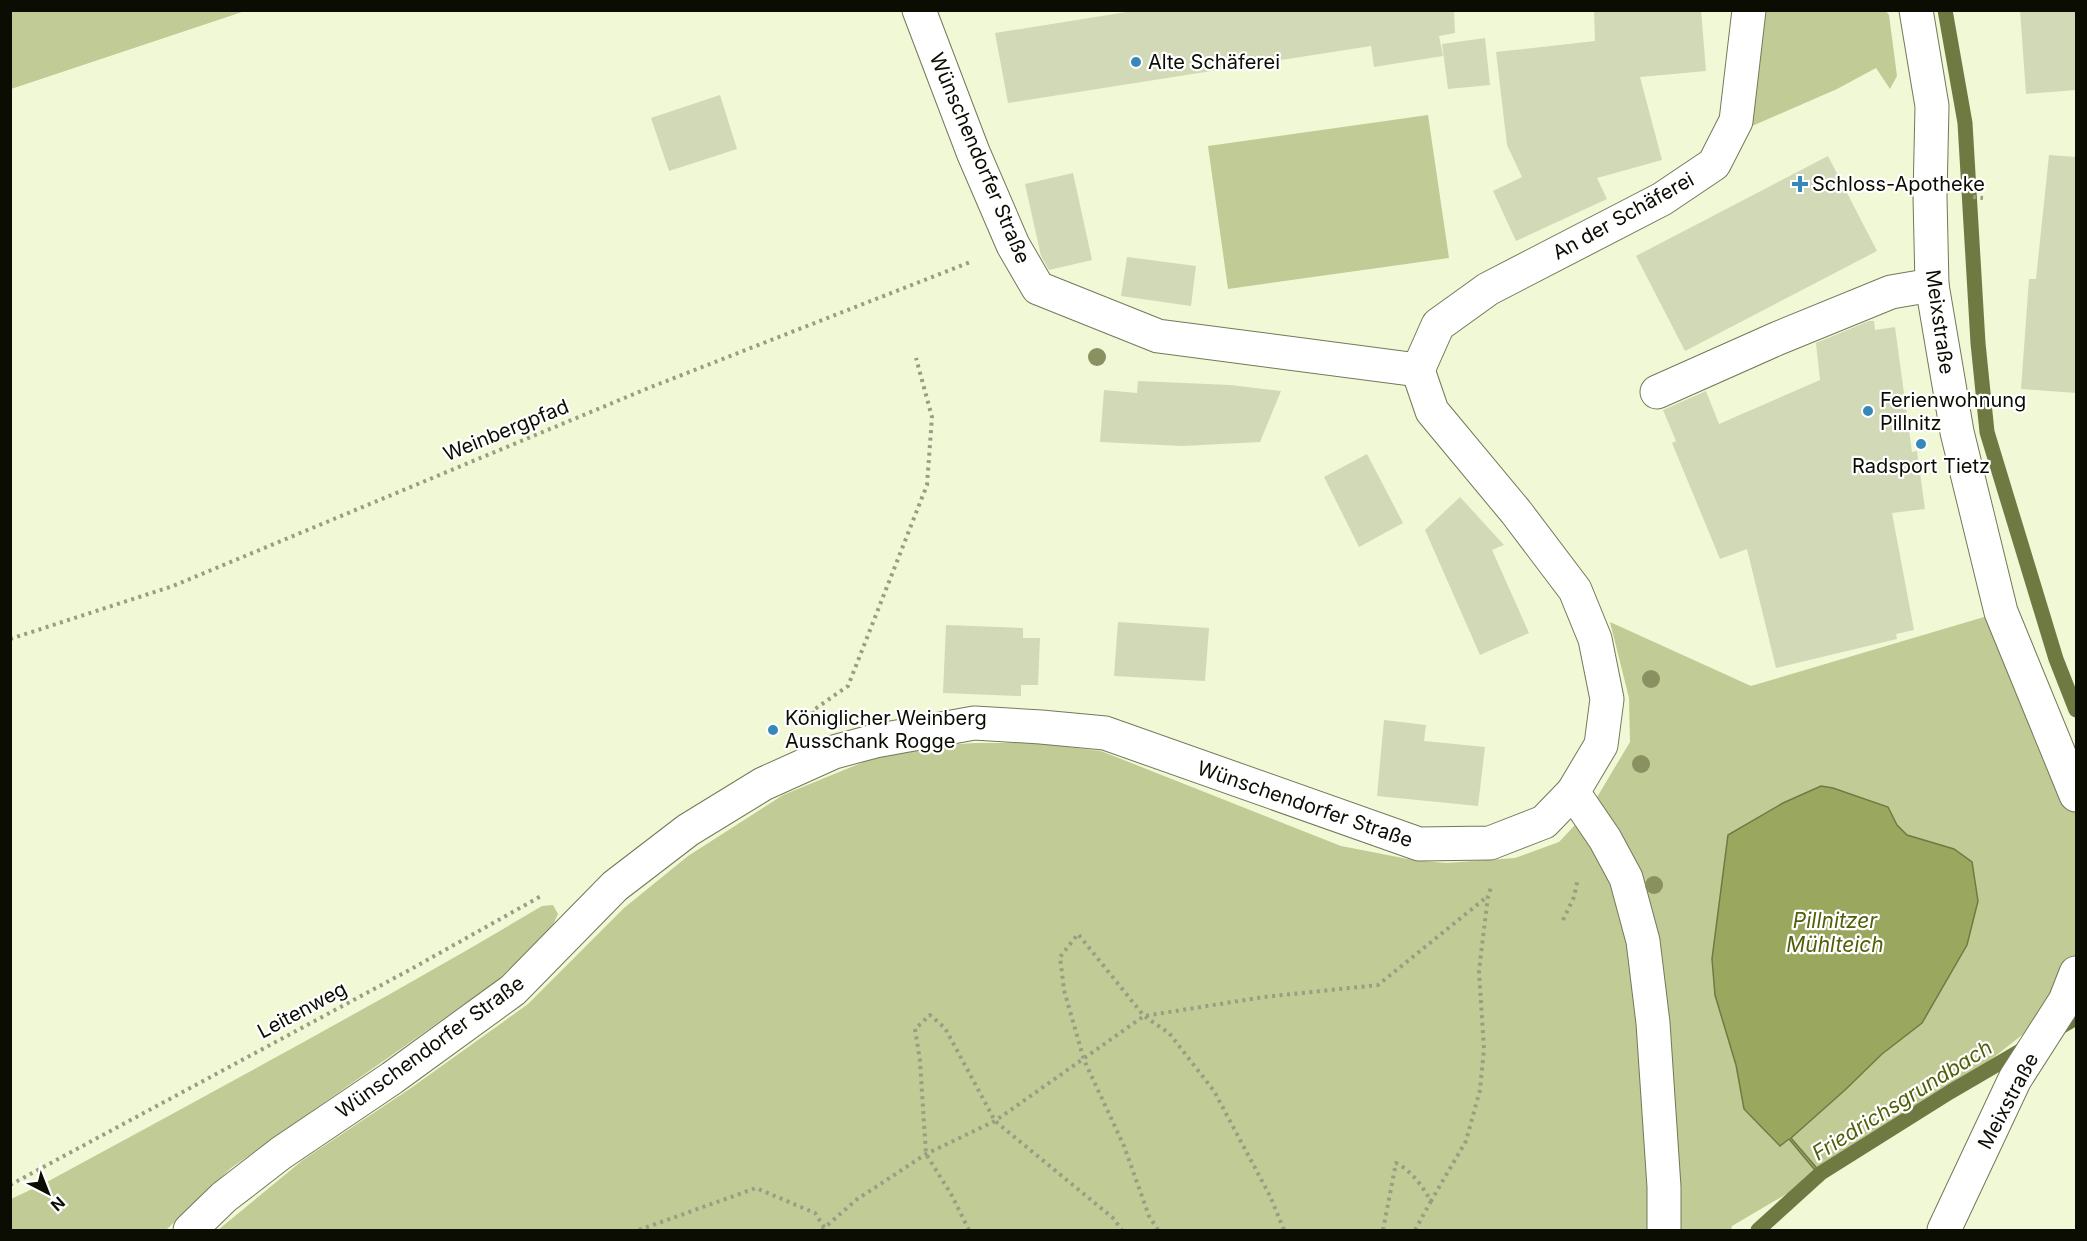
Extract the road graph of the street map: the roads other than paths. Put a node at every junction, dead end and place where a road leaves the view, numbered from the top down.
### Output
1 (919, 10) edge
2 (1749, 10) edge
3 (1916, 10) edge
4 (1932, 285) junction
5 (1418, 370) junction
6 (1657, 392) dead end
7 (1573, 792) junction
8 (2076, 795) edge
9 (2071, 987) edge
10 (190, 1230) edge
11 (1664, 1230) edge
12 (1944, 1230) edge

1 - 5 street, Wünschendorfer Straße
2 - 5 street, An der Schäferei
3 - 4 street, Meixstraße
4 - 6 street
4 - 8 street, Meixstraße
5 - 7 street, Wünschendorfer Straße
7 - 10 street, Wünschendorfer Straße
7 - 11 street
9 - 12 street, Meixstraße

